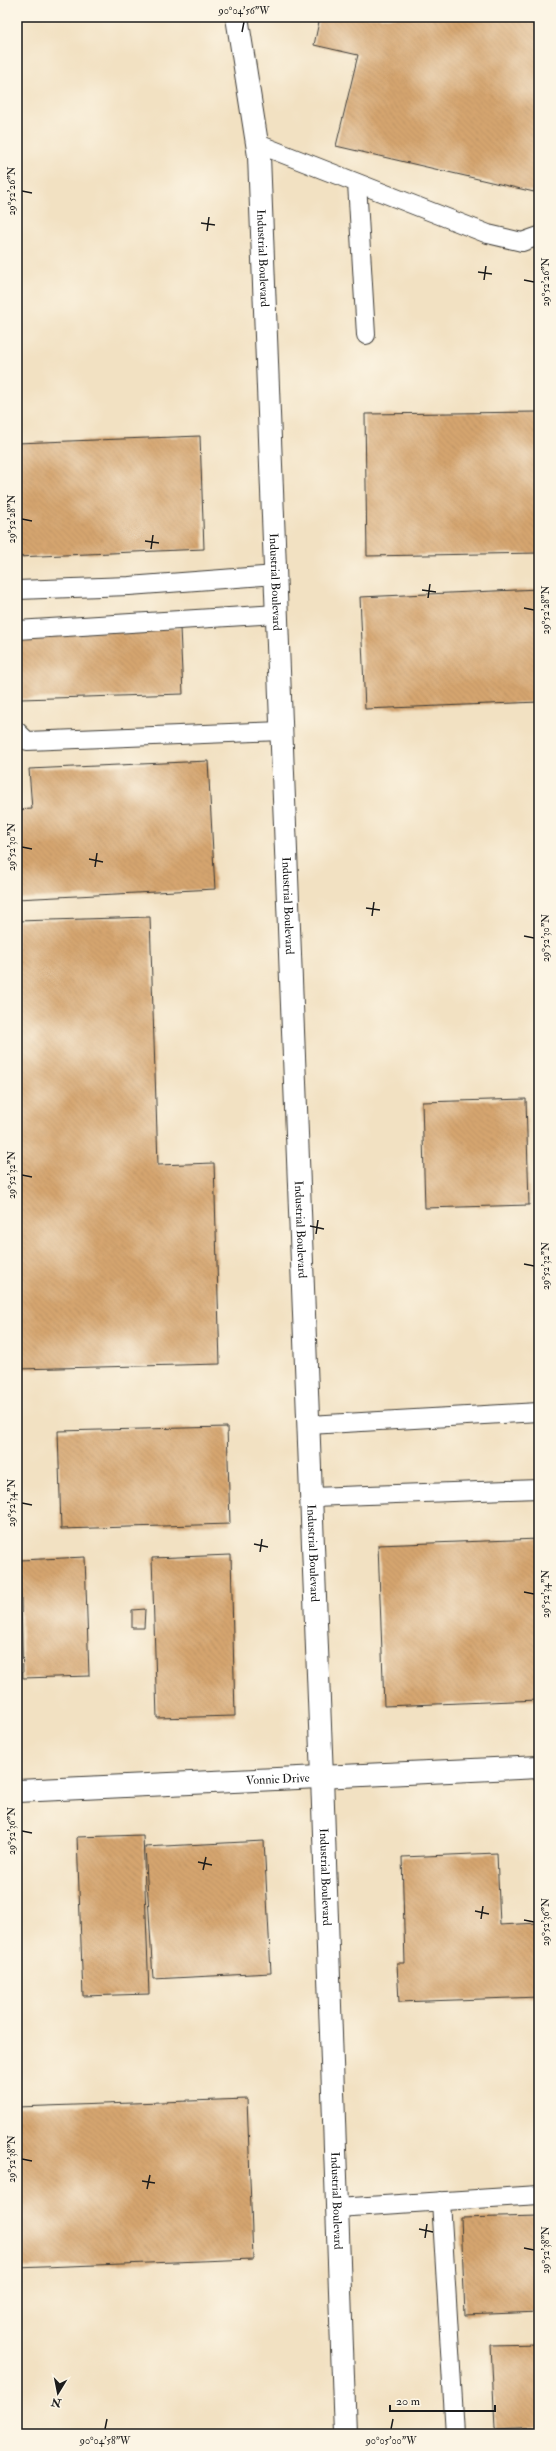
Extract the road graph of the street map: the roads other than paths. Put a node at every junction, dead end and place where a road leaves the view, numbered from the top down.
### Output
1 (235, 20) edge
2 (258, 144) junction
3 (357, 183) junction
4 (539, 236) edge
5 (366, 335) dead end
6 (276, 575) junction
7 (17, 590) edge
8 (277, 614) junction
9 (17, 630) edge
10 (17, 731) edge
11 (282, 731) junction
12 (539, 1412) edge
13 (309, 1425) junction
14 (539, 1489) edge
15 (312, 1496) junction
16 (539, 1767) edge
17 (322, 1777) junction
18 (17, 1791) edge
19 (539, 2194) edge
20 (441, 2201) junction
21 (338, 2208) junction
22 (345, 2434) edge
23 (455, 2434) edge

1 - 2 street, Industrial Boulevard
2 - 3 lane
2 - 6 street, Industrial Boulevard
3 - 4 lane
3 - 5 lane
6 - 7 lane
6 - 8 street, Industrial Boulevard
8 - 9 lane
8 - 11 street, Industrial Boulevard
10 - 11 lane
11 - 13 street, Industrial Boulevard
12 - 13 lane
13 - 15 street, Industrial Boulevard
14 - 15 lane
15 - 17 street, Industrial Boulevard
16 - 17 street, Vonnie Drive
17 - 18 street, Vonnie Drive
17 - 21 street, Industrial Boulevard
19 - 20 lane
20 - 21 lane
20 - 23 lane
21 - 22 street, Industrial Boulevard

